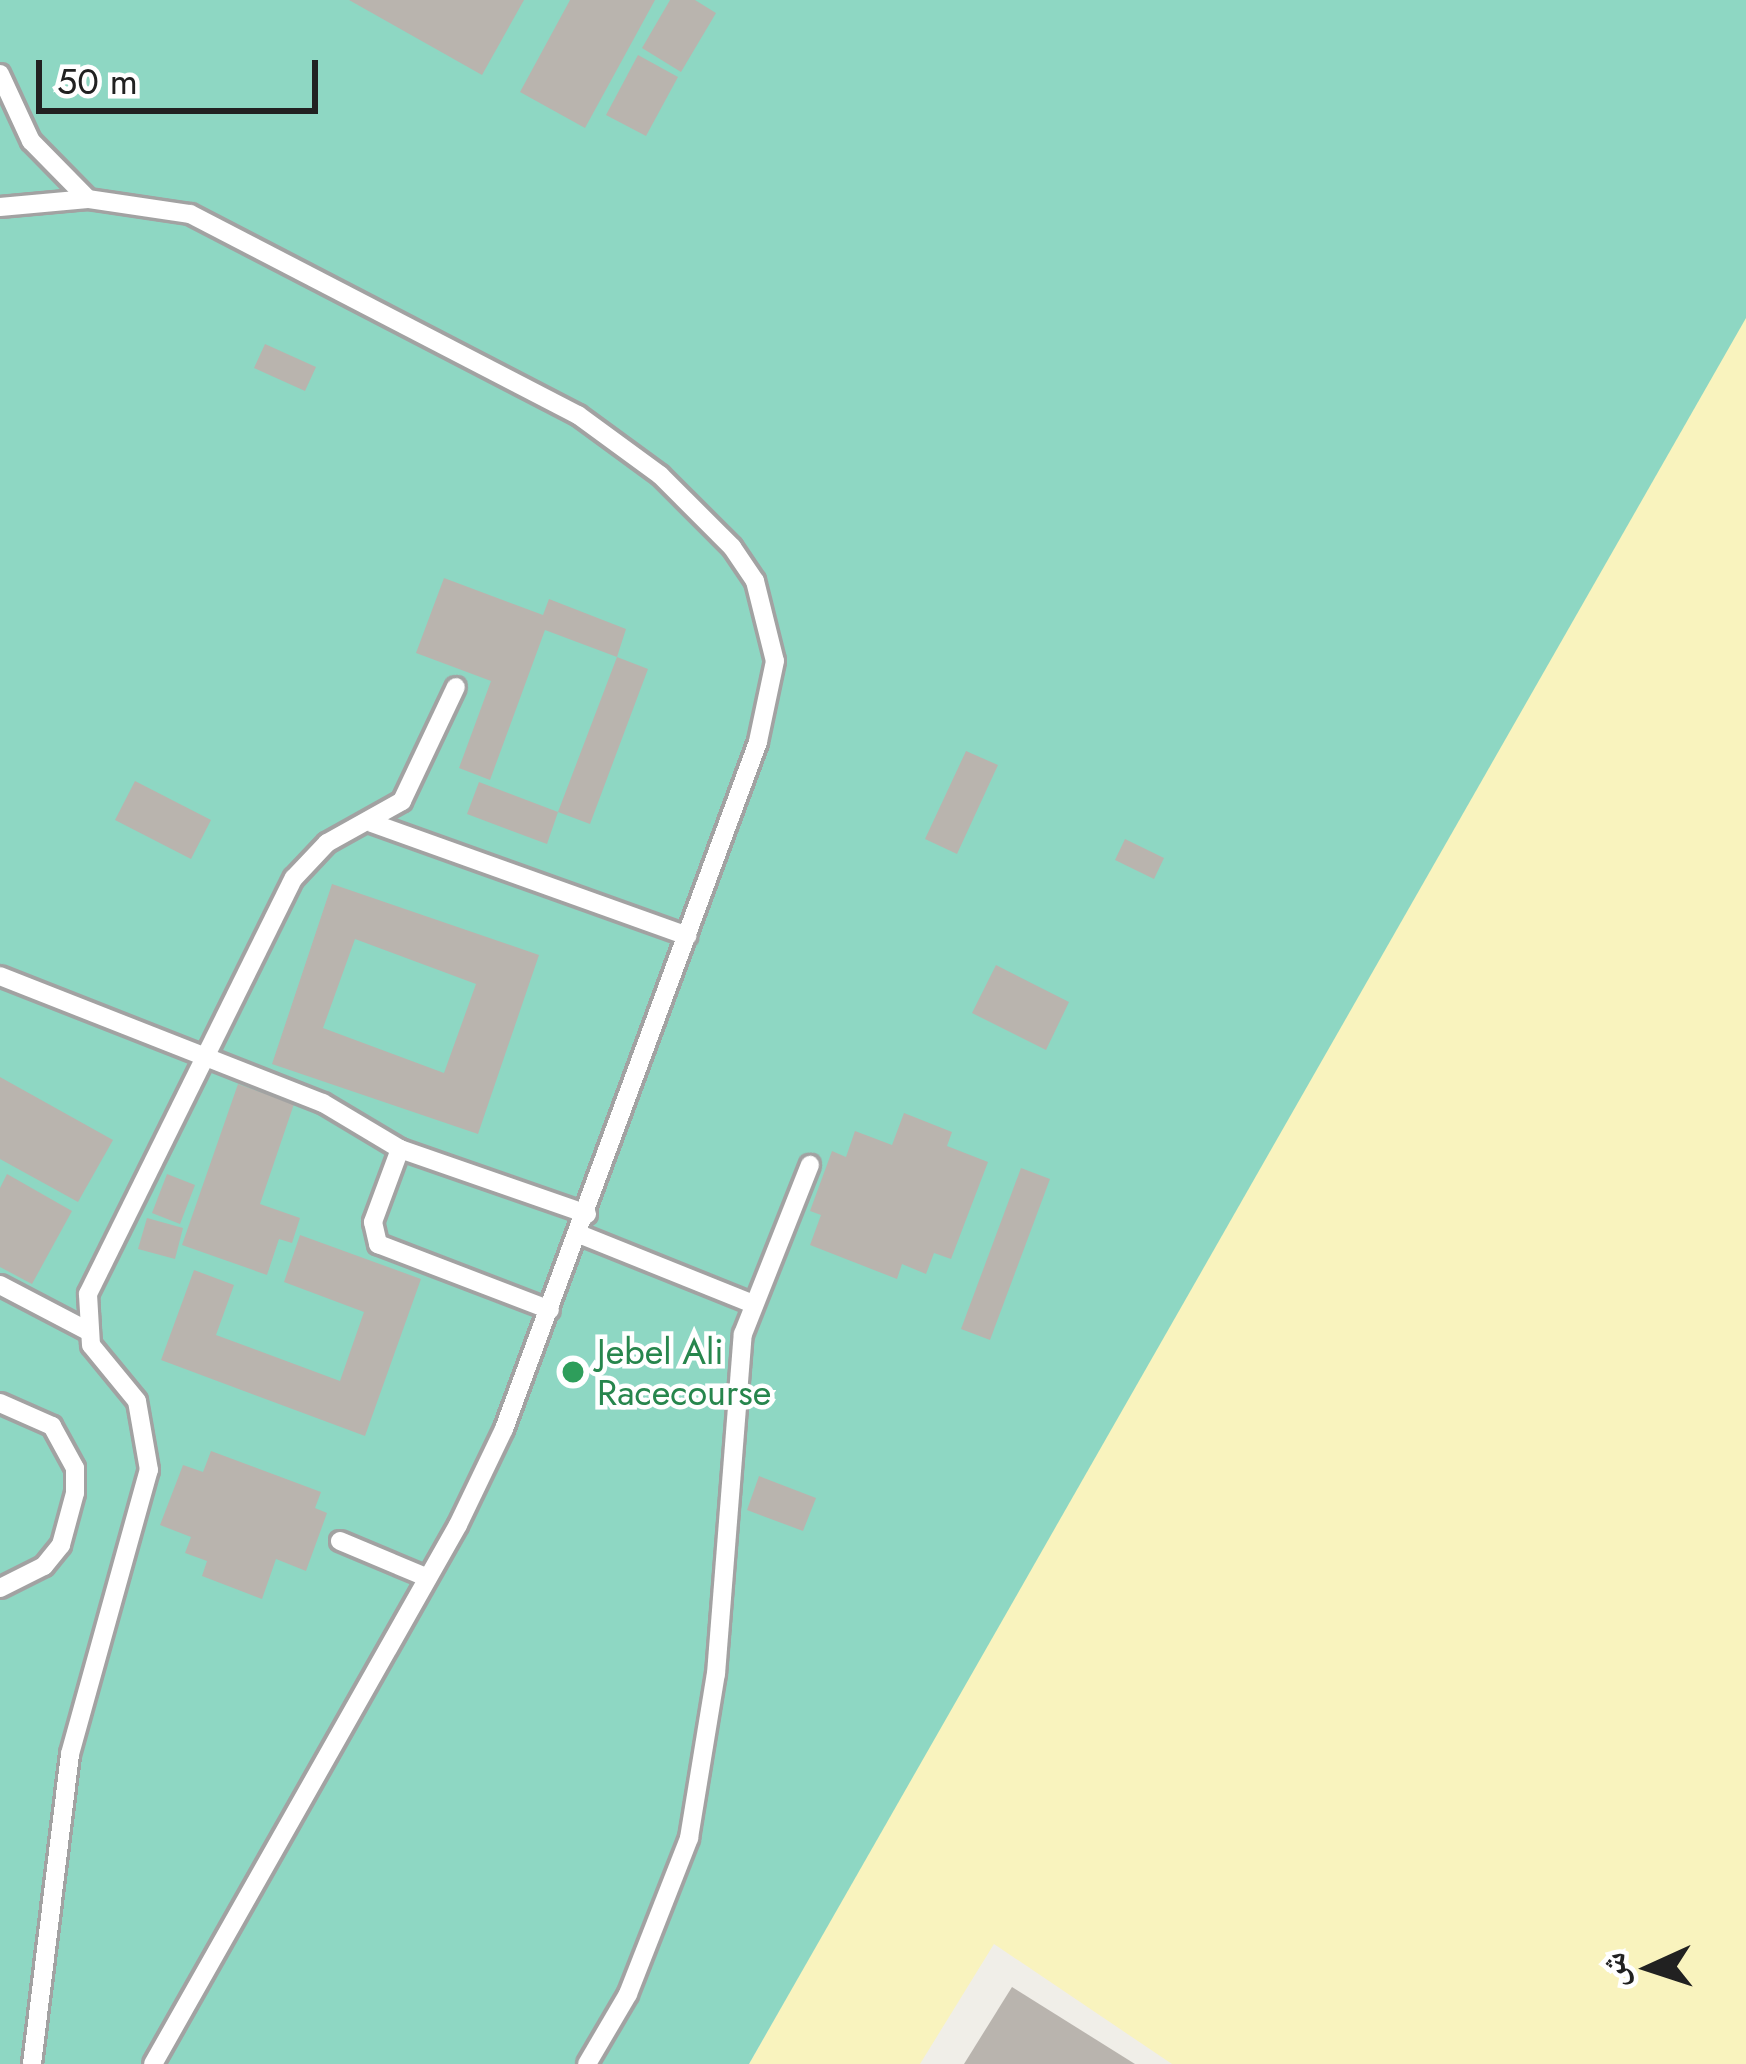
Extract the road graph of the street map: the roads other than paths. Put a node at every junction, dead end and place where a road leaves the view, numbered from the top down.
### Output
1 (2, 84) edge
2 (88, 199) junction
3 (0, 207) edge
4 (456, 687) dead end
5 (372, 823) junction
6 (687, 936) junction
7 (0, 976) edge
8 (203, 1058) junction
9 (400, 1149) junction
10 (810, 1165) dead end
11 (587, 1214) junction
12 (579, 1234) junction
13 (0, 1285) edge
14 (751, 1303) junction
15 (550, 1310) junction
16 (86, 1330) junction
17 (0, 1403) edge
18 (340, 1541) dead end
19 (428, 1578) junction
20 (0, 1588) edge
21 (32, 2064) edge
22 (153, 2064) edge
23 (587, 2064) edge

1 - 2 lane
2 - 3 lane
2 - 6 lane
4 - 5 lane
5 - 6 lane
5 - 8 lane
6 - 11 lane
7 - 8 lane
8 - 9 lane
8 - 16 lane
9 - 11 lane
9 - 15 lane
10 - 14 lane
11 - 12 lane
12 - 14 lane
12 - 15 lane
13 - 16 lane
14 - 23 lane
15 - 19 lane
16 - 21 lane
17 - 20 lane
18 - 19 lane
19 - 22 lane

